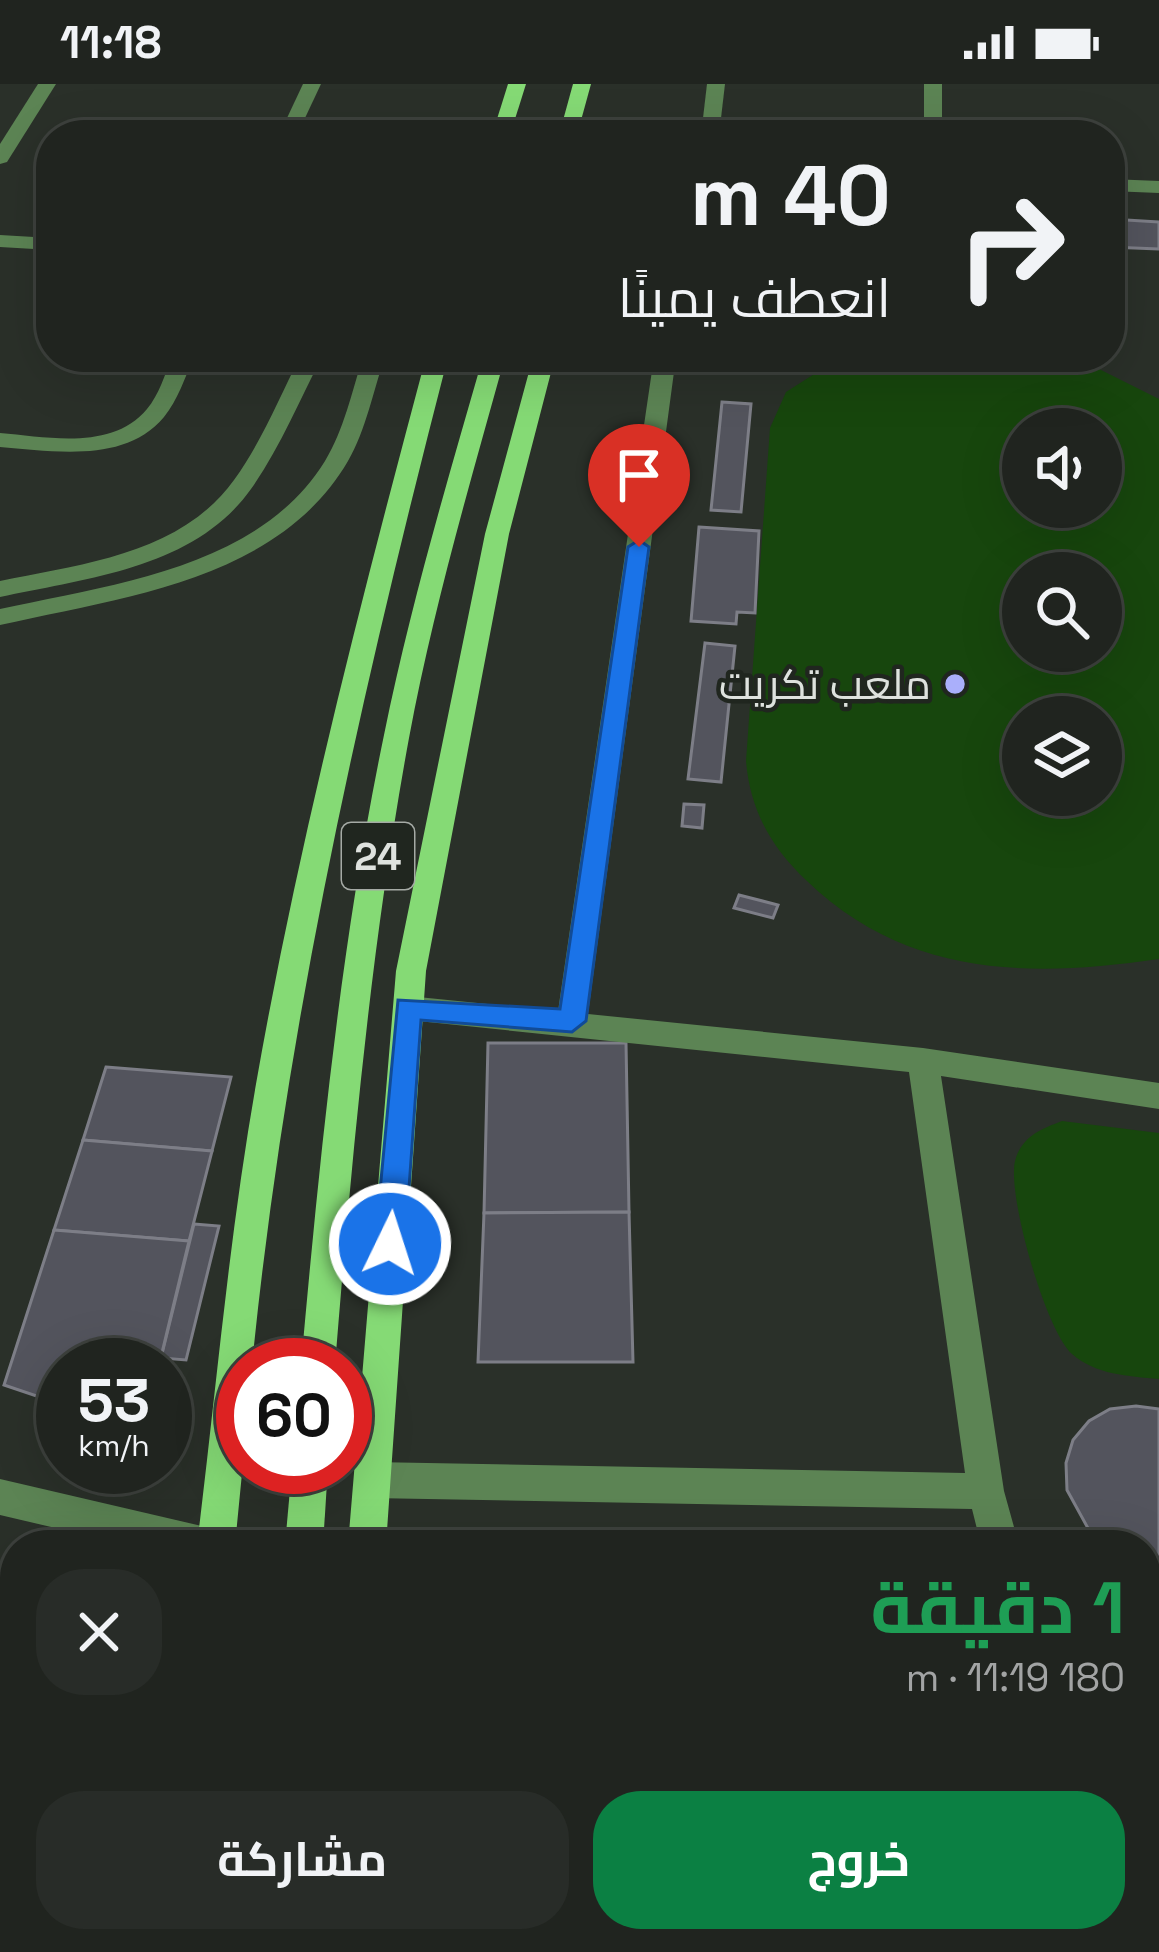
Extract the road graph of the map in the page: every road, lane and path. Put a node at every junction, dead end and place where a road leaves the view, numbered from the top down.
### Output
1 (46, 84) edge
2 (312, 84) edge
3 (517, 84) edge
4 (582, 84) edge
5 (716, 84) edge
6 (933, 84) edge
7 (295, 120) edge
8 (506, 120) edge
9 (572, 120) edge
10 (712, 120) edge
11 (933, 120) edge
12 (0, 158) edge
13 (1125, 186) edge
14 (1159, 187) edge
15 (0, 241) edge
16 (36, 243) edge
17 (176, 372) edge
18 (303, 372) edge
19 (369, 372) edge
20 (433, 372) edge
21 (490, 372) edge
22 (540, 372) edge
23 (663, 372) edge
24 (0, 440) edge
25 (0, 589) edge
26 (0, 617) edge
27 (408, 1008) junction
28 (572, 1021) junction
29 (923, 1061) junction
30 (1159, 1096) edge
31 (321, 1338) edge
32 (372, 1480) joint
33 (986, 1491) junction
34 (308, 1494) edge
35 (371, 1494) edge
36 (0, 1497) edge
37 (142, 1530) edge
38 (219, 1530) edge
39 (305, 1530) edge
40 (369, 1530) edge
41 (996, 1530) edge

1 - 12 street
2 - 7 street
3 - 8 main road
4 - 9 main road
5 - 10 street
6 - 11 street
13 - 14 street
15 - 16 street
17 - 24 street
18 - 25 street
19 - 26 street
20 - 38 main road
21 - 31 main road, 24
22 - 27 main road
23 - 28 street
27 - 28 street
27 - 32 main road
28 - 29 street
29 - 30 street
29 - 33 street
32 - 33 street
33 - 41 street
34 - 39 main road
35 - 40 main road
36 - 37 street

